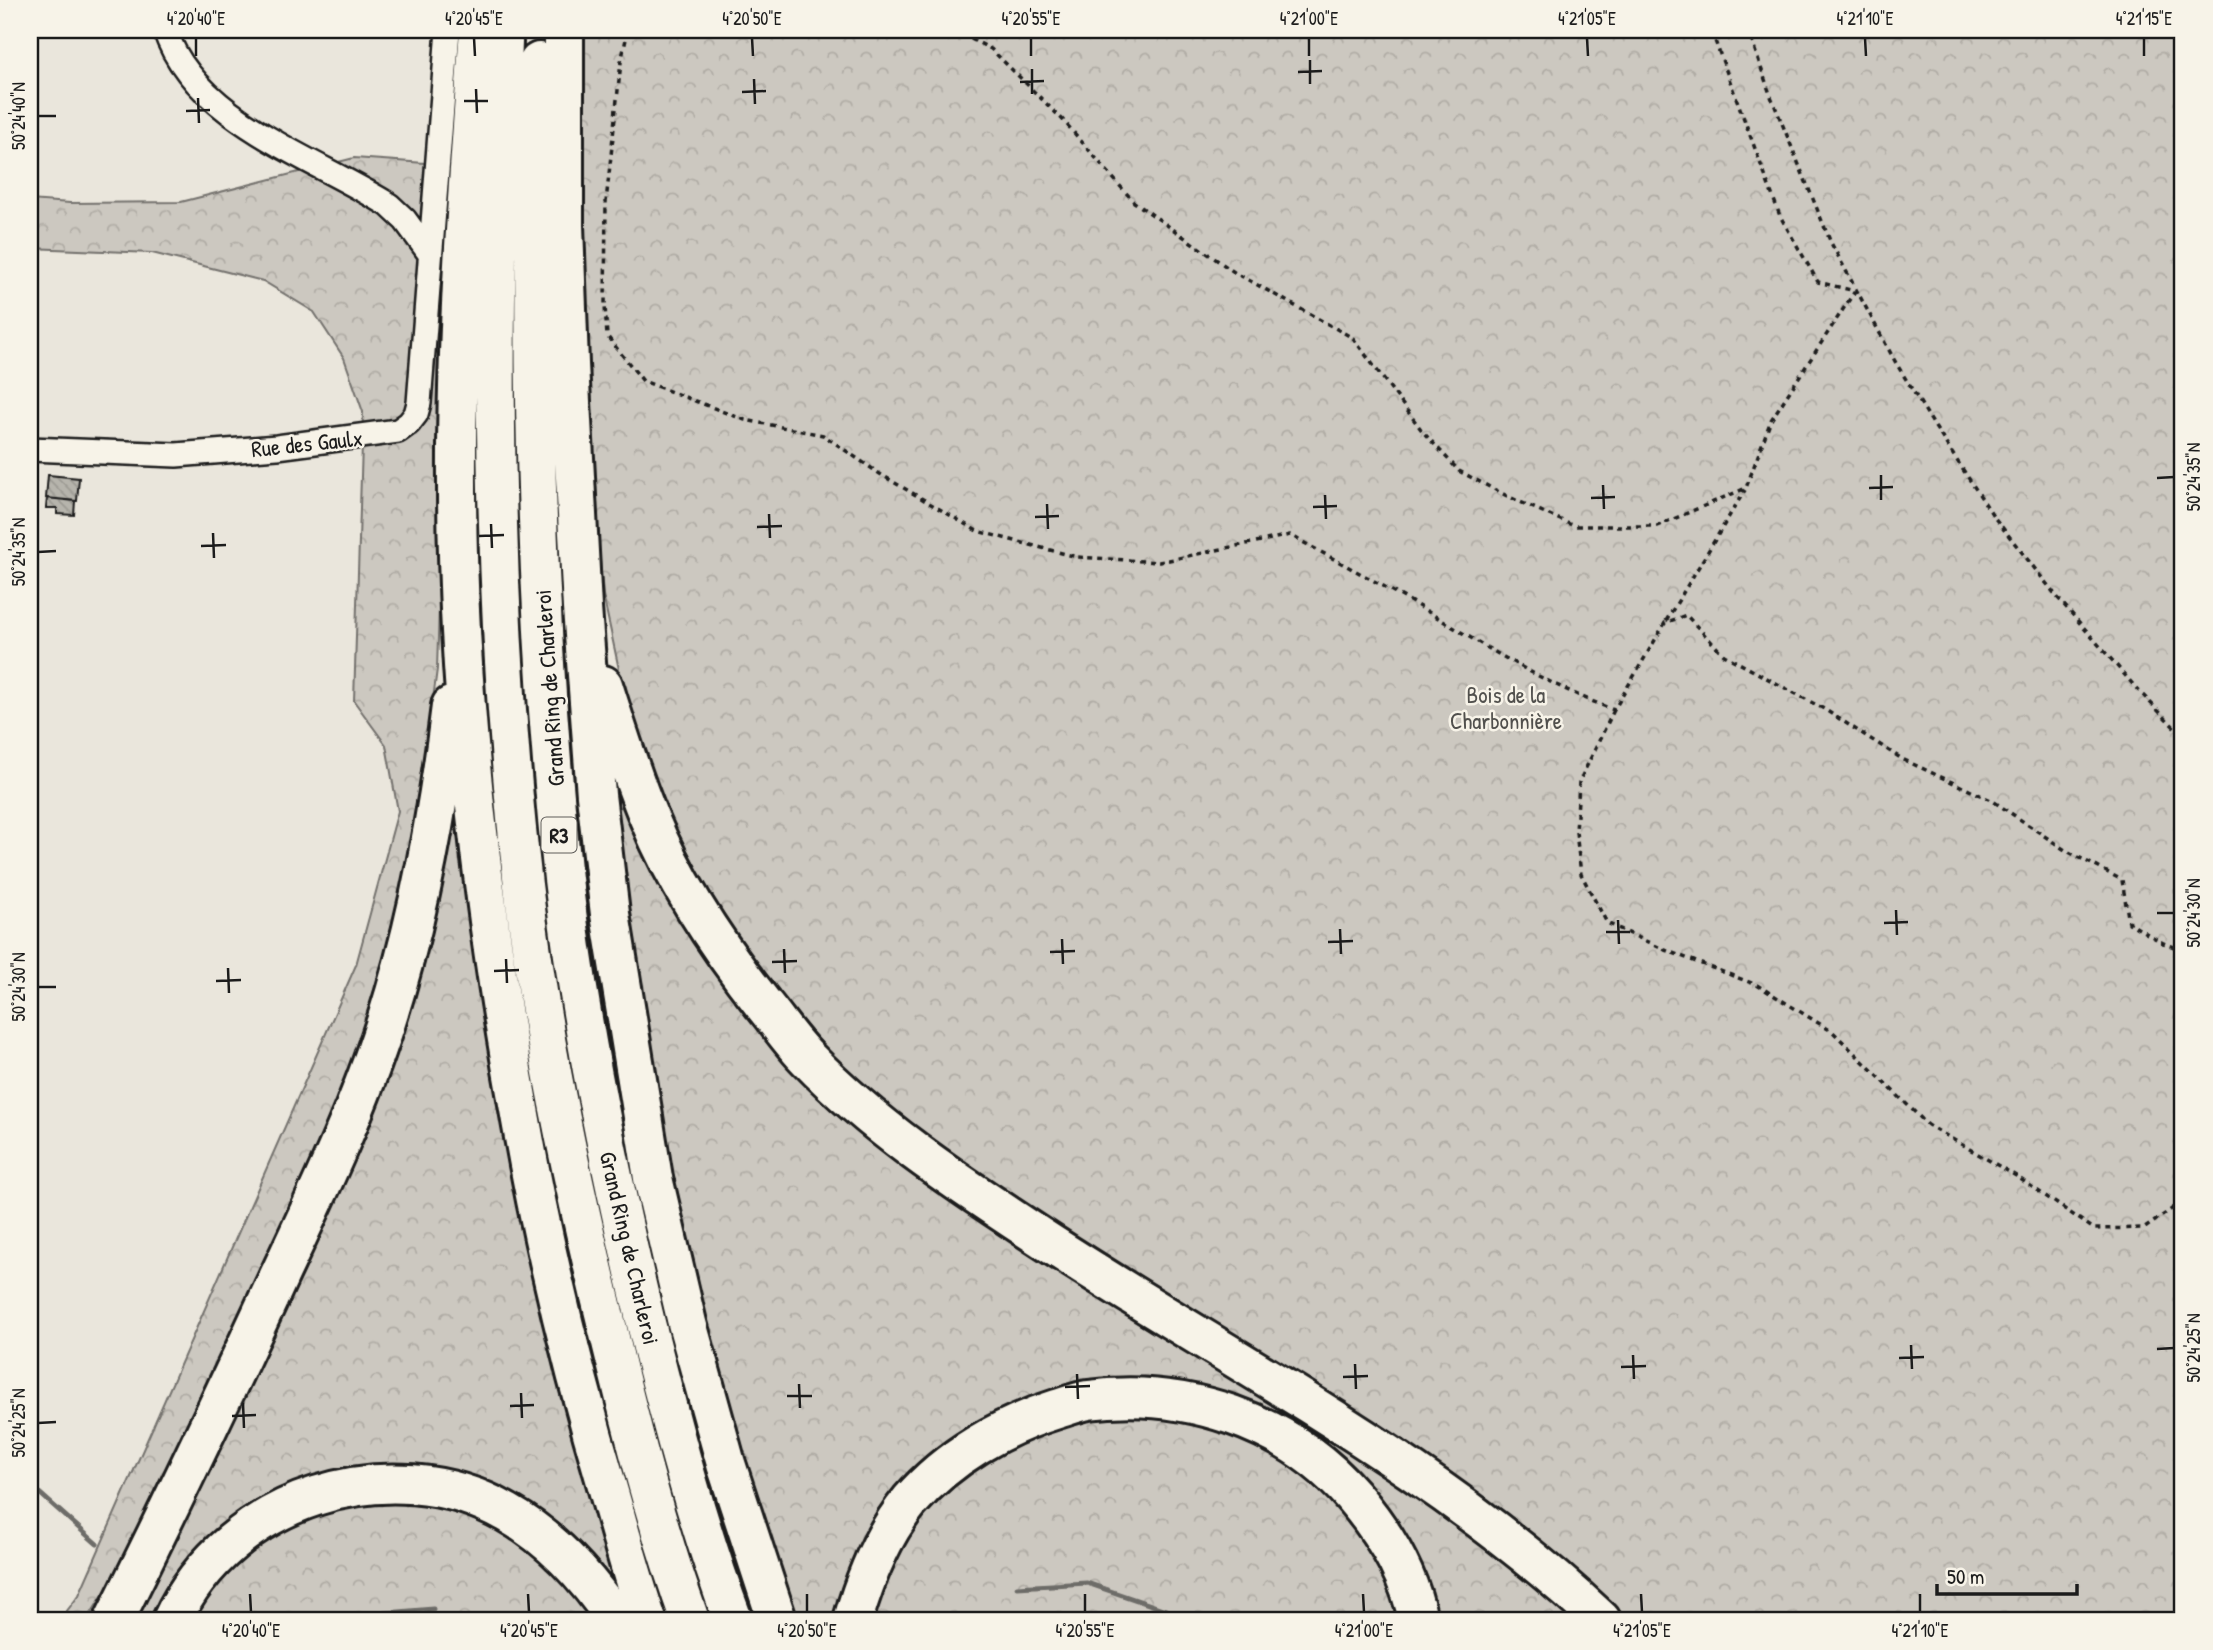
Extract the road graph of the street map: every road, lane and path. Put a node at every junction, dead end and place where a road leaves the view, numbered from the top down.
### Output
1 (165, 30) edge
2 (448, 30) edge
3 (479, 30) edge
4 (504, 30) edge
5 (540, 30) edge
6 (564, 30) edge
7 (628, 30) edge
8 (953, 30) edge
9 (1711, 30) edge
10 (1748, 30) edge
11 (430, 254) junction
12 (1855, 291) junction
13 (30, 449) edge
14 (1746, 488) junction
15 (582, 608) junction
16 (459, 610) junction
17 (1665, 623) junction
18 (1614, 710) junction
19 (2183, 736) edge
20 (2183, 950) edge
21 (2183, 1201) edge
22 (114, 1620) edge
23 (172, 1620) edge
24 (616, 1620) edge
25 (647, 1620) edge
26 (690, 1620) edge
27 (733, 1620) edge
28 (777, 1620) edge
29 (853, 1620) edge
30 (1418, 1620) edge
31 (1601, 1620) edge

1 - 11 street
2 - 11 street, Rue des Gaulx
3 - 16 highway
4 - 26 highway, Grand Ring de Charleroi / R3
5 - 27 highway, Grand Ring de Charleroi / R3
6 - 15 highway
7 - 18 path
8 - 14 path
9 - 12 path
10 - 12 path
11 - 13 street, Rue des Gaulx
12 - 14 path
12 - 19 path
14 - 17 path
15 - 28 highway
15 - 31 highway
16 - 22 highway
16 - 25 highway
17 - 18 path
17 - 20 path
18 - 21 path
23 - 24 highway
29 - 30 highway

